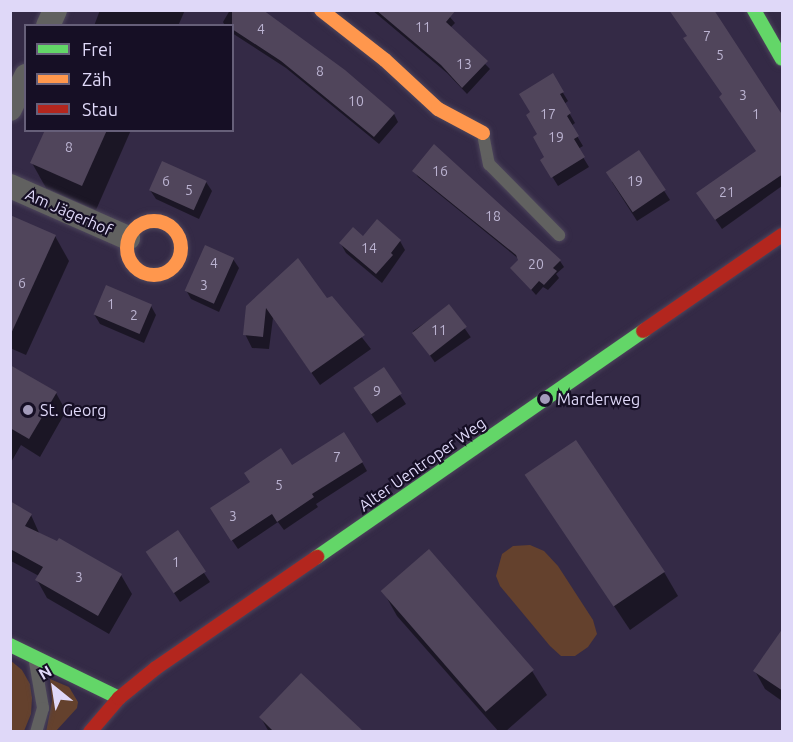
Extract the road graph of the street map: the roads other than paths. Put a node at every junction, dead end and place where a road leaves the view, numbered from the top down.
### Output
1 (55, 10) edge
2 (321, 10) edge
3 (754, 10) edge
4 (49, 24) edge
5 (783, 58) edge
6 (24, 80) edge
7 (10, 110) edge
8 (483, 133) joint
9 (10, 186) edge
10 (559, 235) dead end
11 (783, 235) edge
12 (128, 238) junction
13 (10, 645) edge
14 (32, 655) junction
15 (119, 698) junction
16 (36, 732) edge
17 (90, 732) edge

1 - 4 street
2 - 8 street
3 - 5 street
6 - 7 street
8 - 10 lane
9 - 12 street, Am Jägerhof
11 - 15 street, Alter Uentroper Weg
12 - 12 street, Am Jägerhof
13 - 14 street
14 - 15 street
14 - 16 lane
15 - 17 street, Alter Uentroper Weg

